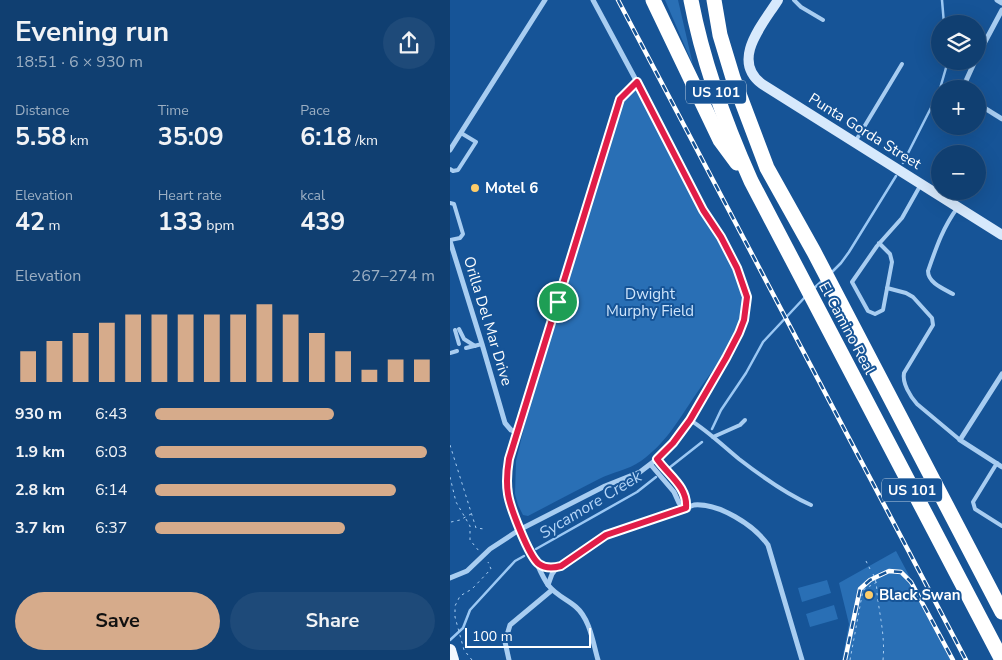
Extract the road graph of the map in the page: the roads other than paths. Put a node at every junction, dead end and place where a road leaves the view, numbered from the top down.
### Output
1 (545, 0) edge
2 (593, 0) edge
3 (653, 0) edge
4 (691, 0) edge
5 (714, 0) edge
6 (778, 0) edge
7 (794, 0) edge
8 (997, 0) edge
9 (1002, 3) edge
10 (1002, 10) edge
11 (823, 20) dead end
12 (986, 40) edge
13 (902, 64) dead end
14 (637, 82) junction
15 (986, 109) edge
16 (1002, 119) edge
17 (461, 133) junction
18 (855, 142) junction
19 (450, 150) edge
20 (450, 169) edge
21 (751, 181) junction
22 (921, 184) junction
23 (450, 203) edge
24 (958, 208) junction
25 (1002, 236) edge
26 (450, 241) edge
27 (879, 243) junction
28 (887, 288) junction
29 (953, 294) dead end
30 (460, 344) dead end
31 (482, 344) junction
32 (475, 346) junction
33 (466, 348) dead end
34 (457, 351) dead end
35 (450, 353) edge
36 (1002, 374) edge
37 (690, 420) junction
38 (745, 420) dead end
39 (516, 432) junction
40 (713, 437) junction
41 (960, 440) junction
42 (657, 459) junction
43 (651, 464) junction
44 (999, 465) edge
45 (811, 505) dead end
46 (686, 508) junction
47 (1002, 526) edge
48 (519, 530) junction
49 (536, 562) junction
50 (561, 566) junction
51 (450, 578) edge
52 (548, 585) junction
53 (552, 590) junction
54 (1001, 610) edge
55 (509, 660) edge
56 (598, 660) edge
57 (802, 660) edge
58 (1002, 660) edge

1 - 17 street
2 - 14 street
3 - 21 highway
4 - 21 highway, El Camino Real / US 101
5 - 54 highway, El Camino Real / US 101
6 - 18 street, Punta Gorda Street
7 - 11 lane
8 - 9 street
10 - 12 street
13 - 18 lane
14 - 37 street
14 - 39 street
15 - 16 street
17 - 19 street
17 - 20 lane
18 - 22 street, Punta Gorda Street
21 - 58 highway, El Camino Real / US 101
22 - 24 street, Punta Gorda Street
22 - 27 lane
23 - 26 lane
24 - 25 street, Punta Gorda Street
24 - 29 lane
26 - 31 street, Orilla Del Mar Drive
27 - 28 lane
27 - 28 lane
28 - 41 lane
30 - 32 lane
31 - 32 lane
31 - 39 street, Orilla Del Mar Drive
32 - 33 lane
34 - 35 lane
36 - 41 street
37 - 40 lane
37 - 42 street
38 - 40 lane
39 - 48 street
40 - 45 lane
41 - 44 street
42 - 43 street
42 - 46 street
43 - 46 street
43 - 48 street
44 - 47 lane
46 - 50 street
46 - 57 street
48 - 49 street
48 - 51 street
49 - 50 street
49 - 52 street
50 - 52 street
52 - 53 street
53 - 55 street
53 - 56 street

